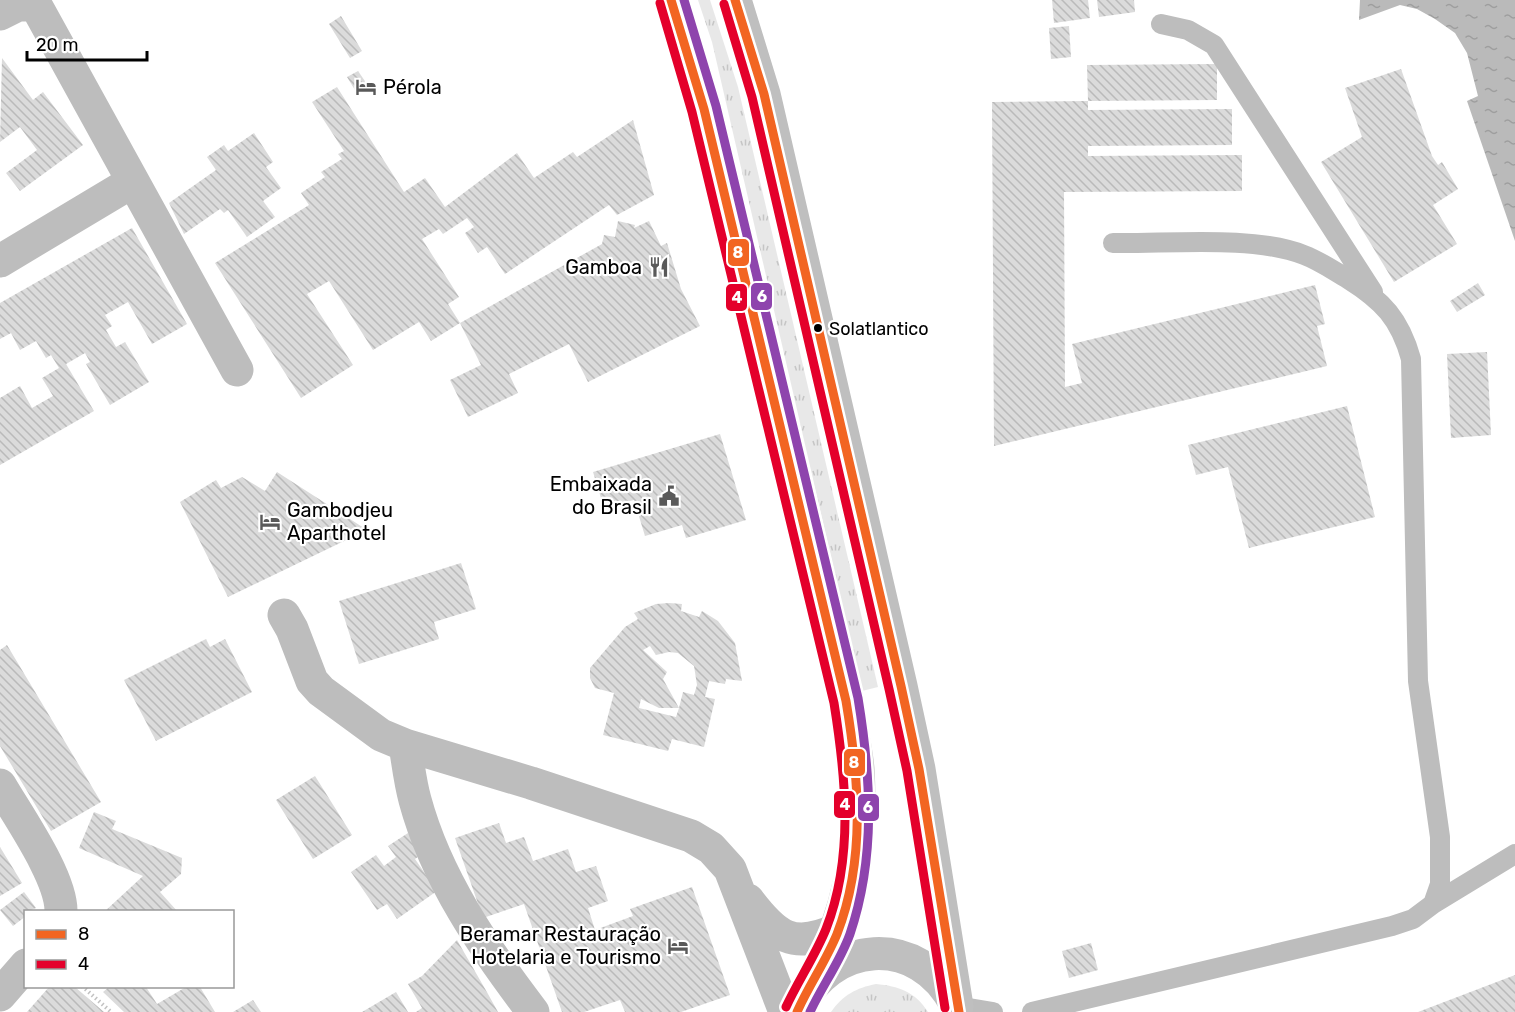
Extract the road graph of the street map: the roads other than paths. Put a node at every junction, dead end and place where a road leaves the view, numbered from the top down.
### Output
1 (671, 0) edge
2 (735, 0) edge
3 (34, 2) edge
4 (0, 14) edge
5 (1161, 24) dead end
6 (132, 182) junction
7 (1113, 243) dead end
8 (0, 261) edge
9 (1376, 297) junction
10 (237, 370) dead end
11 (284, 615) dead end
12 (405, 745) junction
13 (0, 785) edge
14 (1515, 854) edge
15 (737, 886) junction
16 (1433, 904) junction
17 (61, 910) edge
18 (838, 929) junction
19 (24, 967) edge
20 (814, 982) junction
21 (0, 995) edge
22 (958, 1009) edge
23 (533, 1012) edge
24 (785, 1012) edge
25 (797, 1012) edge
26 (993, 1012) edge
27 (1032, 1012) edge

1 - 18 street
2 - 22 street
3 - 4 street
3 - 6 street
5 - 9 lane
6 - 8 street
6 - 10 street
7 - 9 lane
9 - 16 lane
11 - 12 street
12 - 15 street
12 - 23 street
13 - 17 street
14 - 16 lane
15 - 18 street
15 - 24 street
16 - 27 lane
18 - 20 street
19 - 21 street
20 - 22 street
20 - 25 street
22 - 26 lane

